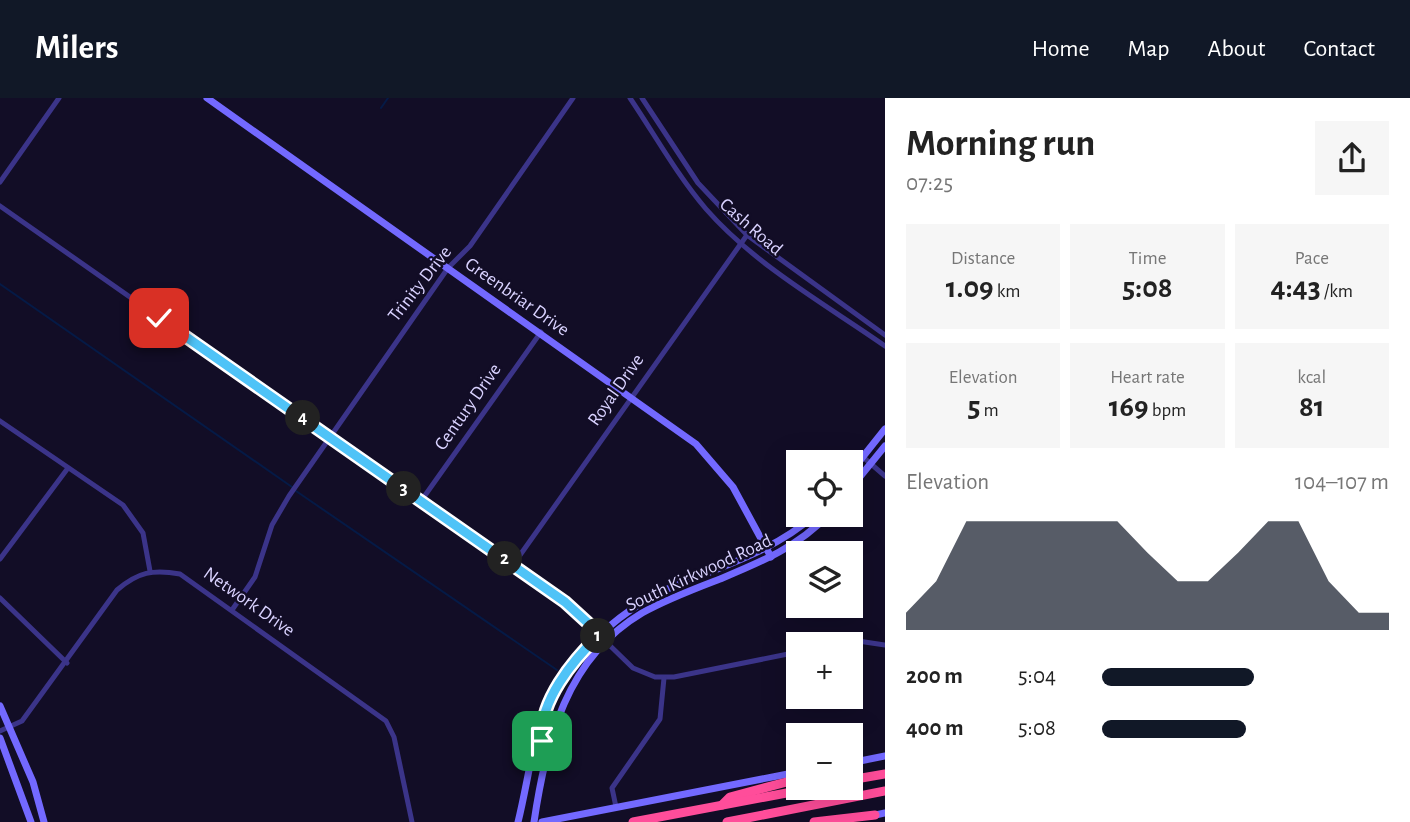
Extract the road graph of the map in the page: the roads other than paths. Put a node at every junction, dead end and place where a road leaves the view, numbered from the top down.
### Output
1 (59, 98) edge
2 (207, 98) edge
3 (573, 98) edge
4 (580, 98) edge
5 (630, 98) edge
6 (642, 98) edge
7 (569, 106) junction
8 (674, 146) junction
9 (666, 151) junction
10 (0, 182) edge
11 (702, 187) junction
12 (694, 193) junction
13 (0, 206) edge
14 (747, 235) junction
15 (739, 242) junction
16 (448, 268) junction
17 (814, 285) junction
18 (808, 293) junction
19 (541, 332) junction
20 (885, 335) edge
21 (885, 346) edge
22 (631, 396) junction
23 (0, 421) edge
24 (885, 429) edge
25 (330, 437) junction
26 (885, 446) edge
27 (863, 457) joint
28 (871, 464) junction
29 (68, 468) junction
30 (863, 474) edge
31 (885, 475) edge
32 (422, 501) junction
33 (797, 527) edge
34 (815, 527) edge
35 (766, 548) junction
36 (771, 557) junction
37 (0, 559) edge
38 (513, 565) junction
39 (150, 571) junction
40 (680, 584) junction
41 (685, 593) junction
42 (0, 598) edge
43 (638, 605) junction
44 (232, 610) junction
45 (642, 613) junction
46 (600, 634) junction
47 (606, 641) junction
48 (863, 642) edge
49 (885, 645) edge
50 (786, 654) edge
51 (67, 663) junction
52 (663, 678) junction
53 (0, 706) edge
54 (543, 719) junction
55 (10, 726) junction
56 (0, 731) edge
57 (0, 738) edge
58 (536, 740) junction
59 (549, 747) junction
60 (885, 756) edge
61 (863, 760) edge
62 (543, 770) junction
63 (786, 774) edge
64 (885, 774) edge
65 (863, 778) edge
66 (786, 782) edge
67 (885, 790) edge
68 (786, 793) edge
69 (722, 805) junction
70 (616, 807) junction
71 (41, 808) junction
72 (28, 812) junction
73 (880, 814) edge
74 (546, 821) edge
75 (31, 822) edge
76 (44, 822) edge
77 (412, 822) edge
78 (519, 822) edge
79 (534, 822) edge
80 (633, 822) edge
81 (727, 822) edge
82 (814, 822) edge
83 (839, 822) edge

1 - 10 street
2 - 16 main road, Greenbriar Drive
3 - 7 street, Trinity Drive
4 - 7 street, Trinity Drive
5 - 9 street, Cash Road
6 - 8 street, Cash Road
7 - 16 street, Trinity Drive
8 - 9 street
8 - 11 street, Cash Road
9 - 12 street, Cash Road
11 - 12 street
11 - 14 street, Cash Road
12 - 15 street, Cash Road
13 - 25 street
14 - 15 street, Royal Drive
14 - 17 street, Cash Road
15 - 18 street, Cash Road
15 - 22 street, Royal Drive
16 - 19 main road, Greenbriar Drive
16 - 25 street, Trinity Drive
17 - 18 street
17 - 20 street, Cash Road
18 - 21 street, Cash Road
19 - 22 main road, Greenbriar Drive
19 - 32 street, Century Drive
22 - 35 main road, Greenbriar Drive
22 - 38 street, Royal Drive
23 - 29 street
24 - 27 main road
25 - 32 street
25 - 44 street, Trinity Drive
26 - 28 main road
27 - 28 street
28 - 30 main road
28 - 31 street
29 - 37 street
29 - 39 street
32 - 38 street
33 - 35 main road, South Kirkwood Road
34 - 36 main road, South Kirkwood Road
35 - 36 main road, Greenbriar Drive
35 - 40 main road, South Kirkwood Road
36 - 41 main road, South Kirkwood Road
38 - 46 street
39 - 44 street, Network Drive
39 - 51 street
40 - 41 main road
40 - 43 main road, South Kirkwood Road
41 - 45 main road, South Kirkwood Road
42 - 51 street
43 - 45 main road
43 - 46 main road, South Kirkwood Road
44 - 77 street, Network Drive
45 - 47 main road, South Kirkwood Road
46 - 47 street
46 - 54 main road, South Kirkwood Road
47 - 52 street
47 - 59 main road, South Kirkwood Road
48 - 49 street
50 - 52 street
51 - 55 street
52 - 70 street
53 - 55 main road
54 - 58 main road, South Kirkwood Road
54 - 59 main road
55 - 56 street
55 - 71 main road
57 - 72 main road
58 - 62 main road
58 - 78 main road, South Kirkwood Road
59 - 62 main road, South Kirkwood Road
60 - 61 main road
62 - 79 main road, South Kirkwood Road
63 - 70 main road
64 - 65 highway
66 - 69 highway
67 - 81 highway
68 - 69 highway
69 - 80 highway
70 - 74 main road
71 - 72 main road
71 - 76 main road
72 - 75 main road
73 - 82 highway
73 - 83 main road

